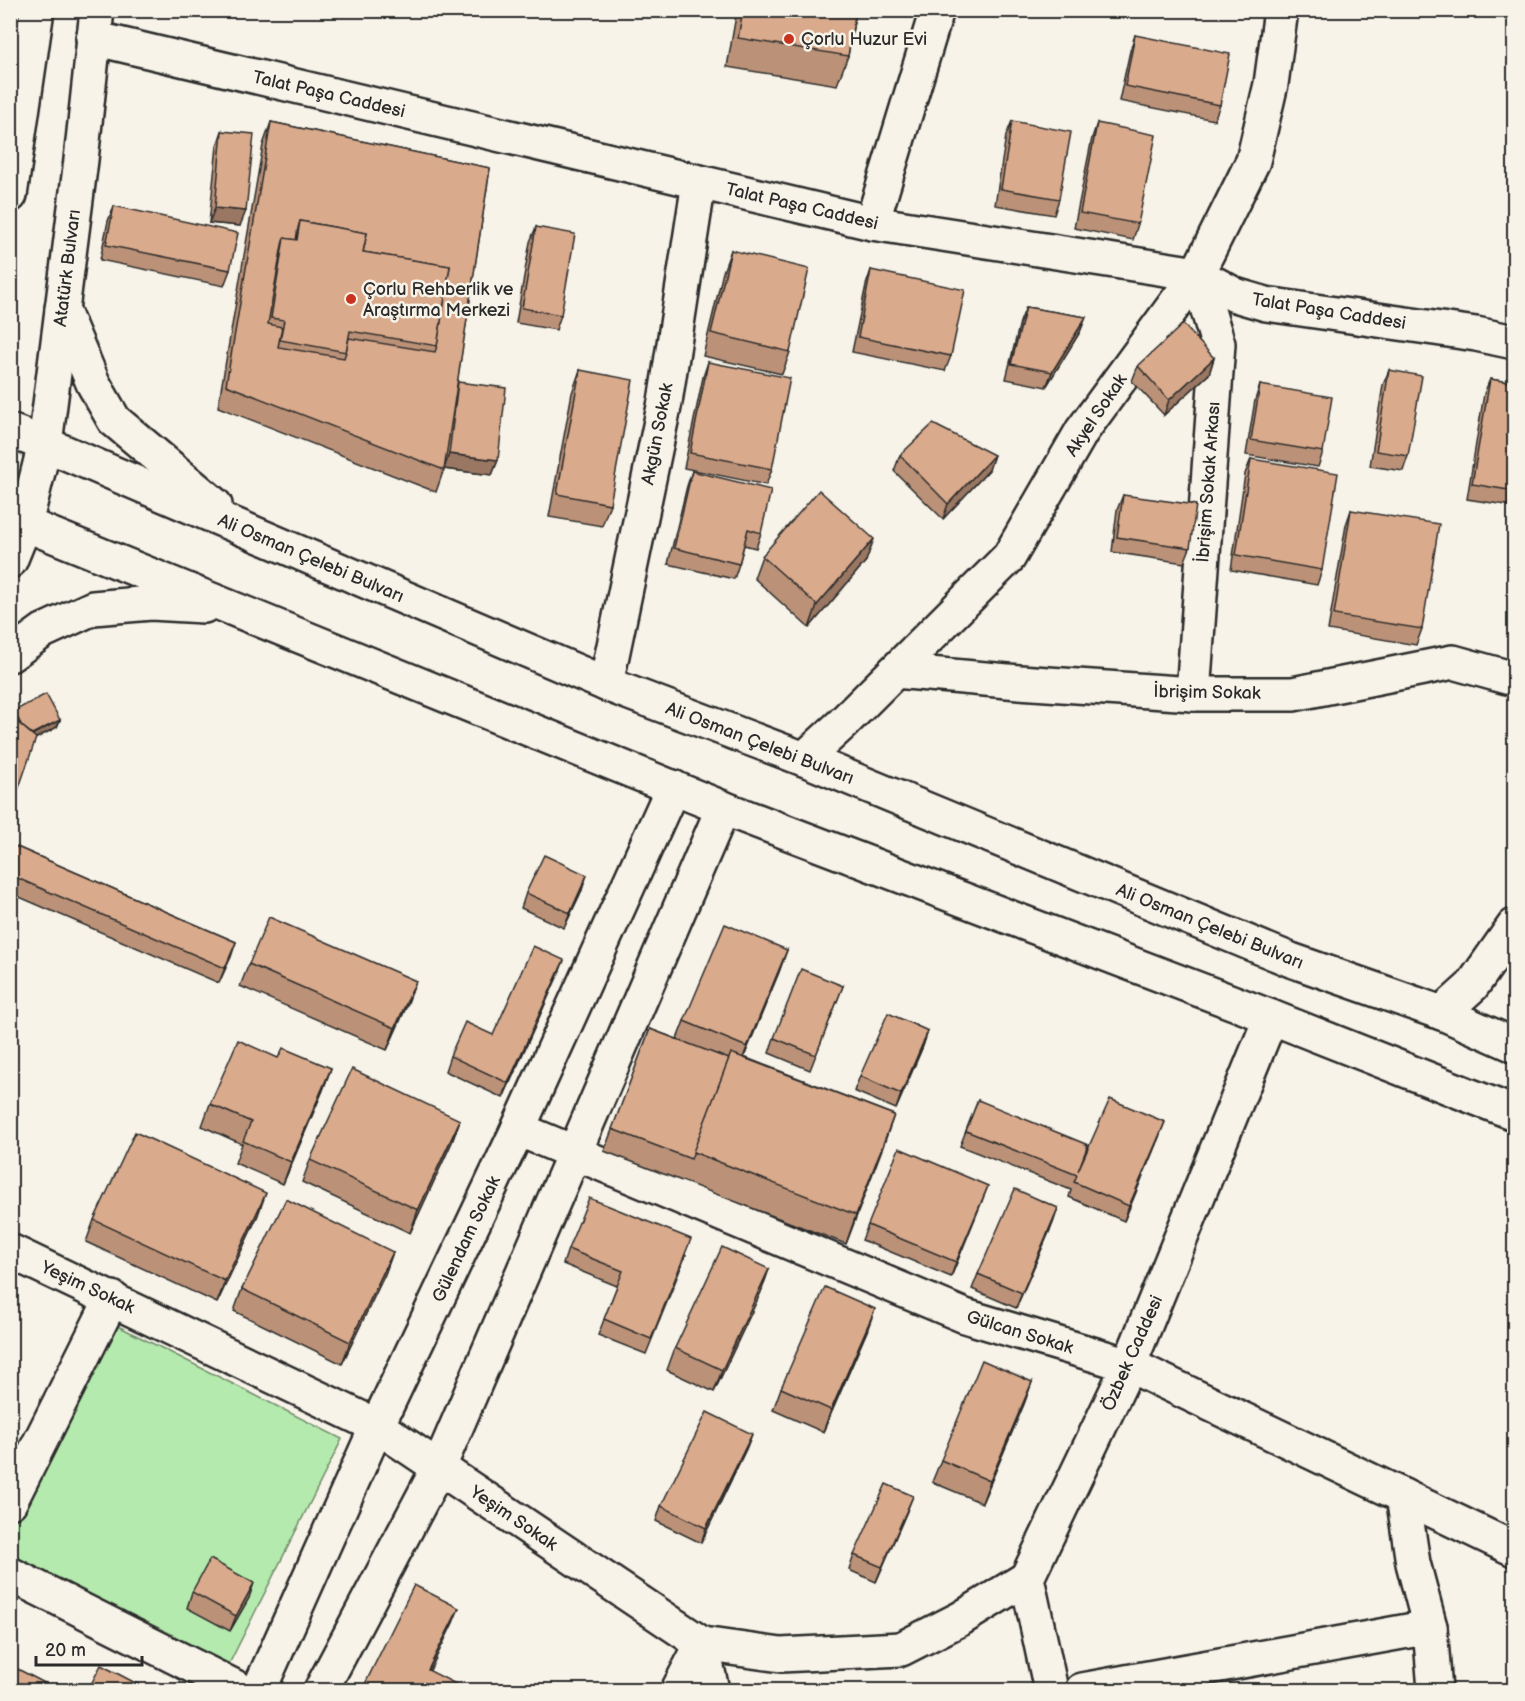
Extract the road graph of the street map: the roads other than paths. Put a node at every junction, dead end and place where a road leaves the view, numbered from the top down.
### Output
1 (38, 10) edge
2 (937, 10) edge
3 (1281, 10) edge
4 (95, 24) edge
5 (699, 182) junction
6 (10, 195) edge
7 (872, 223) junction
8 (1197, 274) junction
9 (62, 308) junction
10 (1515, 342) edge
11 (10, 431) edge
12 (45, 444) junction
13 (18, 521) edge
14 (241, 528) junction
15 (10, 561) edge
16 (230, 607) junction
17 (10, 655) edge
18 (895, 671) junction
19 (1515, 679) edge
20 (606, 684) junction
21 (1193, 694) junction
22 (804, 759) junction
23 (673, 787) junction
24 (723, 808) junction
25 (1515, 926) edge
26 (1442, 1013) junction
27 (1271, 1017) junction
28 (1515, 1045) edge
29 (1515, 1113) edge
30 (518, 1129) junction
31 (574, 1152) junction
32 (10, 1251) edge
33 (112, 1298) junction
34 (1129, 1365) junction
35 (377, 1426) junction
36 (439, 1467) junction
37 (1402, 1496) junction
38 (10, 1502) edge
39 (1515, 1549) edge
40 (10, 1574) edge
41 (1027, 1578) junction
42 (1430, 1627) junction
43 (702, 1644) junction
44 (241, 1690) edge
45 (259, 1690) edge
46 (321, 1690) edge
47 (678, 1690) edge
48 (712, 1690) edge
49 (1051, 1690) edge
50 (1082, 1690) edge
51 (1435, 1690) edge

1 - 6 street
2 - 7 street
3 - 8 street, Akyel Sokak
4 - 5 street, Talat Paşa Caddesi
4 - 9 street, Atatürk Bulvarı
5 - 7 street, Talat Paşa Caddesi
5 - 20 street, Akgün Sokak
7 - 8 street, Talat Paşa Caddesi
8 - 10 street, Talat Paşa Caddesi
8 - 18 street, Akyel Sokak
8 - 21 street, İbrişim Sokak Arkası
9 - 12 street, Atatürk Bulvarı
9 - 14 street
11 - 12 street, Ali Osman Çelebi Bulvarı
12 - 13 street, Atatürk Bulvarı
12 - 14 street, Ali Osman Çelebi Bulvarı
13 - 15 street, Atatürk Bulvarı
13 - 16 street
14 - 20 street, Ali Osman Çelebi Bulvarı
16 - 17 street
16 - 23 street
18 - 21 street, İbrişim Sokak
18 - 22 street, Akyel Sokak
19 - 21 street, İbrişim Sokak
20 - 22 street, Ali Osman Çelebi Bulvarı
22 - 26 street, Ali Osman Çelebi Bulvarı
23 - 24 street
23 - 30 street, Gülendam Sokak
24 - 27 street
24 - 31 street
25 - 26 street
26 - 28 street, Ali Osman Çelebi Bulvarı
27 - 29 street
27 - 34 street, Özbek Caddesi
30 - 31 street, Gülcan Sokak
30 - 35 street, Gülendam Sokak
31 - 34 street, Gülcan Sokak
31 - 36 street
32 - 33 street, Yeşim Sokak
33 - 35 street, Yeşim Sokak
33 - 38 street
34 - 37 street, Gülcan Sokak
34 - 41 street, Özbek Caddesi
35 - 36 street, Yeşim Sokak
35 - 45 street, Gülendam Sokak
36 - 43 street, Yeşim Sokak
36 - 46 street
37 - 39 street, Gülcan Sokak
37 - 42 street
40 - 44 street
41 - 43 street, Yeşim Sokak
41 - 49 street
42 - 50 street
42 - 51 street
43 - 47 street
43 - 48 street

